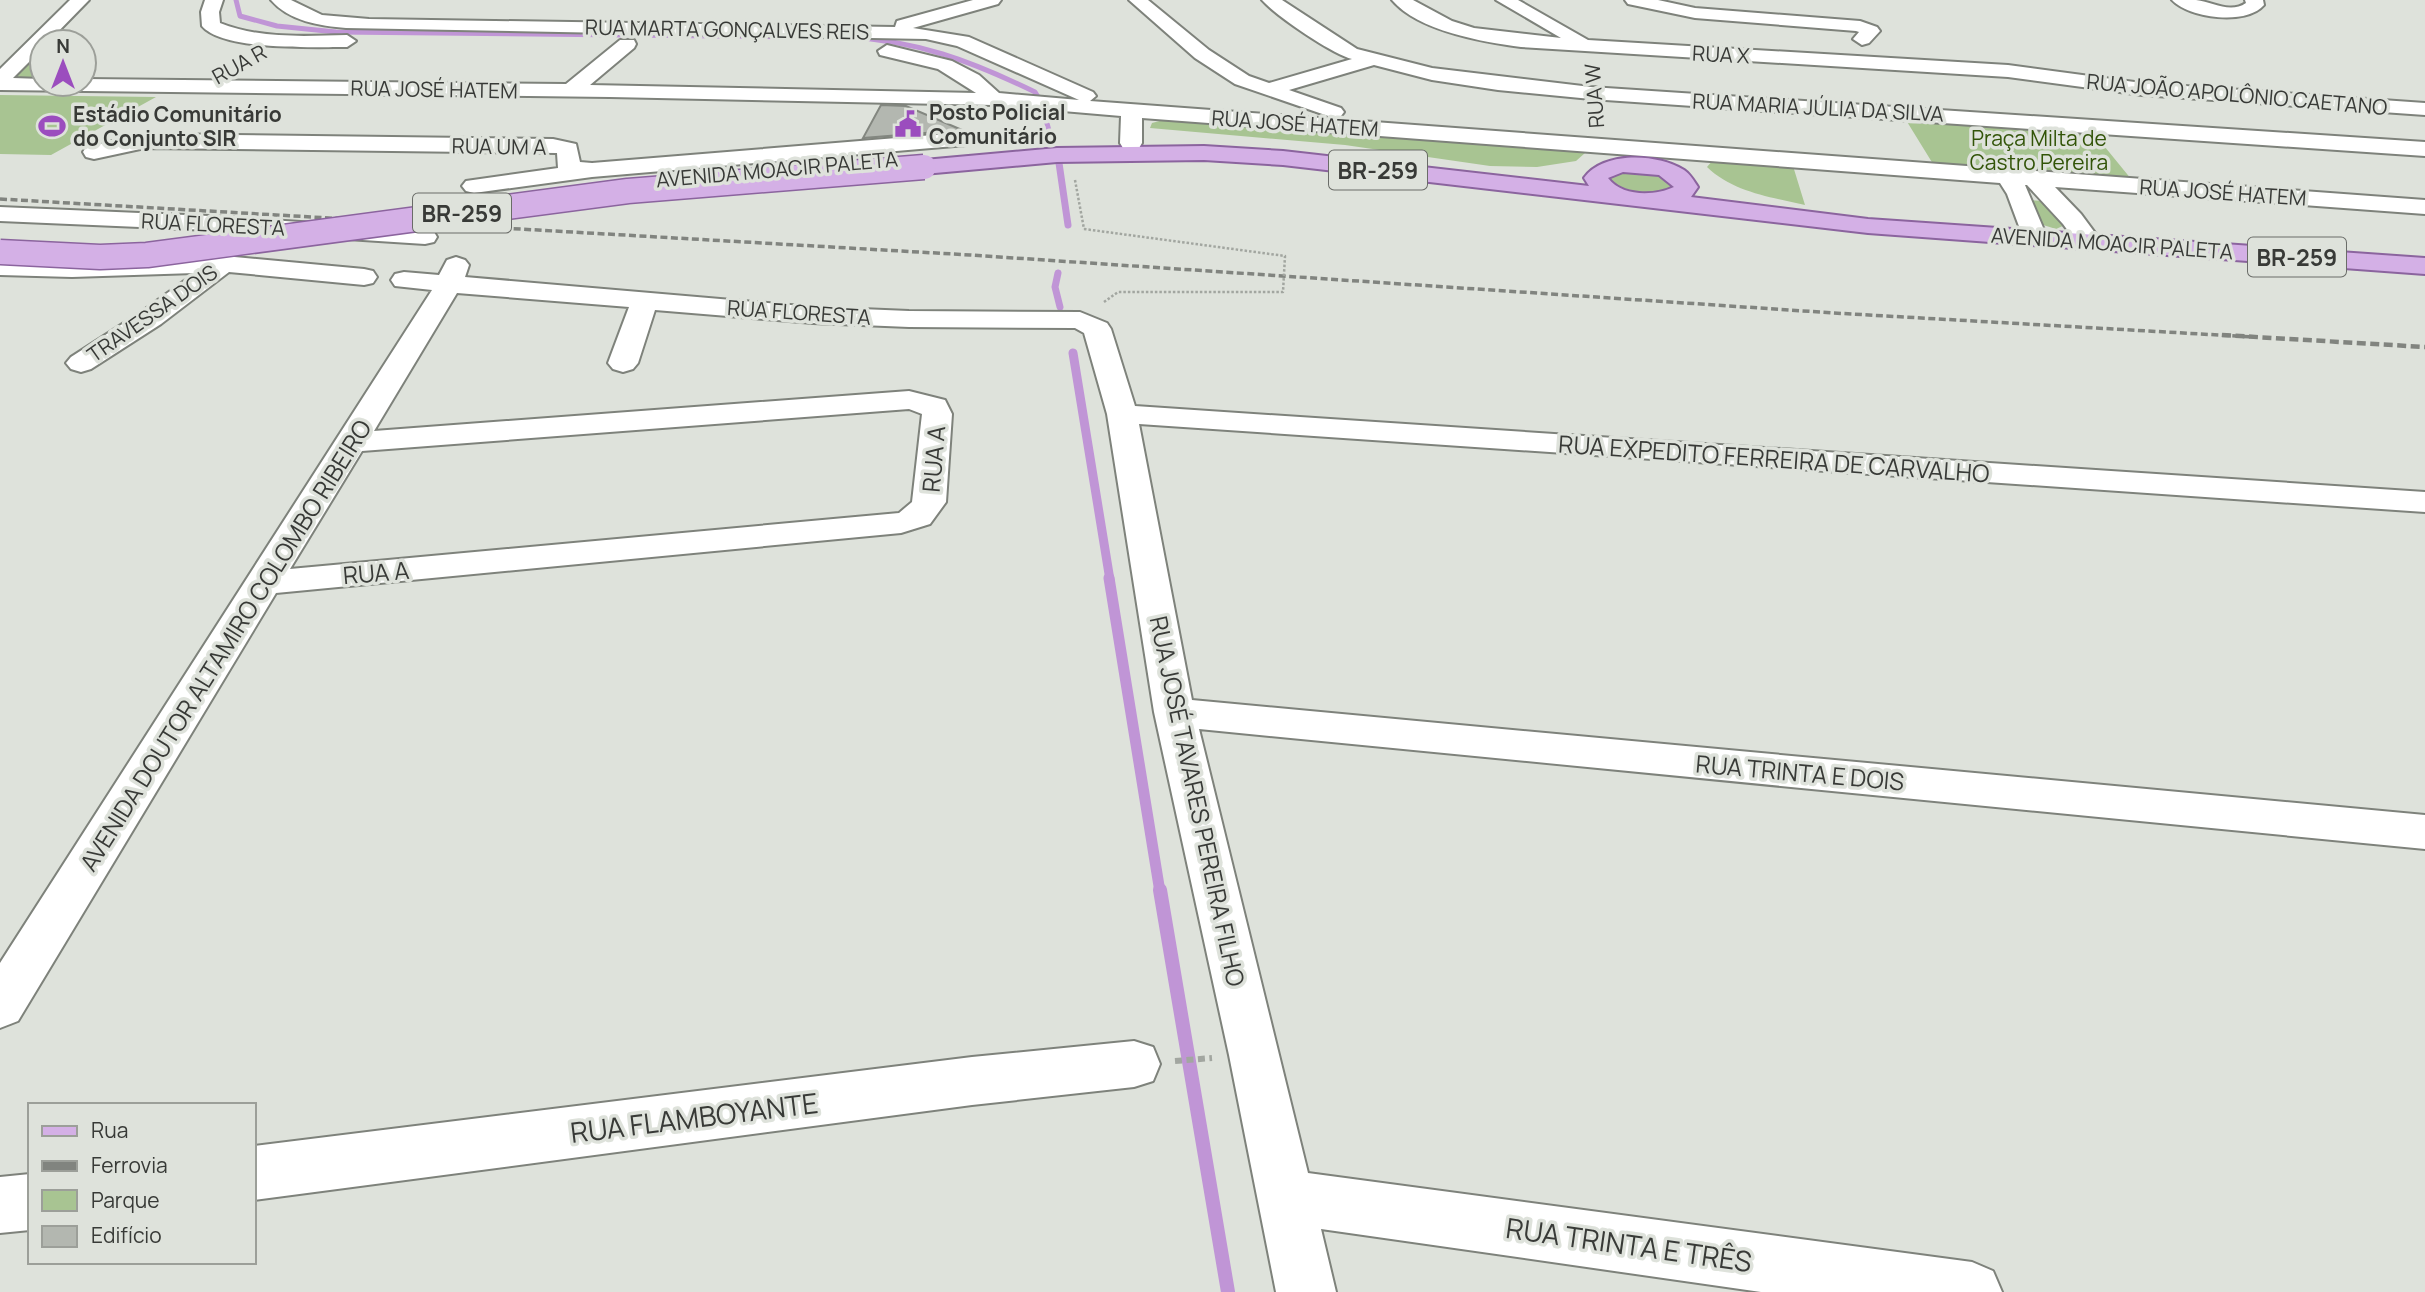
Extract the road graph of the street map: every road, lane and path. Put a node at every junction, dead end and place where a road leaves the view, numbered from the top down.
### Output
1 (80, 0) edge
2 (214, 0) edge
3 (280, 0) edge
4 (347, 0) edge
5 (992, 0) edge
6 (1138, 0) edge
7 (1272, 0) edge
8 (1401, 0) edge
9 (1506, 0) edge
10 (1634, 0) edge
11 (1668, 0) edge
12 (2181, 0) edge
13 (2254, 0) edge
14 (967, 8) junction
15 (1752, 17) junction
16 (337, 22) junction
17 (55, 28) edge
18 (874, 31) junction
19 (1862, 39) dead end
20 (281, 40) junction
21 (962, 41) junction
22 (627, 44) junction
23 (1591, 47) junction
24 (28, 55) edge
25 (1370, 60) junction
26 (1868, 63) junction
27 (2049, 75) junction
28 (98, 81) edge
29 (0, 82) edge
30 (108, 84) junction
31 (197, 87) junction
32 (572, 90) junction
33 (610, 90) junction
34 (1266, 90) junction
35 (1591, 93) junction
36 (869, 97) junction
37 (993, 99) junction
38 (1291, 99) junction
39 (2373, 107) junction
40 (591, 109) dead end
41 (2425, 109) edge
42 (1132, 110) junction
43 (939, 112) junction
44 (1901, 112) junction
45 (1259, 122) junction
46 (2087, 125) junction
47 (572, 128) dead end
48 (1400, 130) junction
49 (1913, 132) dead end
50 (1595, 133) junction
51 (971, 142) junction
52 (1131, 143) junction
53 (2103, 145) dead end
54 (553, 146) junction
55 (2425, 147) edge
56 (94, 152) dead end
57 (1926, 152) dead end
58 (1071, 155) junction
59 (923, 162) junction
60 (2120, 165) dead end
61 (1684, 169) junction
62 (592, 170) junction
63 (1600, 172) junction
64 (1938, 172) junction
65 (2008, 177) junction
66 (2034, 179) junction
67 (2136, 185) junction
68 (474, 186) dead end
69 (1624, 197) junction
70 (1655, 200) junction
71 (1768, 202) junction
72 (2425, 207) edge
73 (2025, 212) junction
74 (0, 214) edge
75 (2072, 219) junction
76 (1925, 228) junction
77 (1961, 231) junction
78 (425, 237) junction
79 (2035, 237) junction
80 (0, 240) edge
81 (2088, 241) junction
82 (2169, 247) junction
83 (0, 252) edge
84 (458, 257) junction
85 (224, 264) junction
86 (2425, 266) edge
87 (0, 267) edge
88 (364, 276) junction
89 (1118, 292) dead end
90 (645, 300) junction
91 (1080, 320) joint
92 (81, 363) dead end
93 (623, 363) dead end
94 (1122, 414) junction
95 (351, 442) junction
96 (2425, 502) edge
97 (263, 583) junction
98 (1174, 712) junction
99 (2425, 832) edge
100 (0, 1006) edge
101 (1213, 1058) dead end
102 (1149, 1063) joint
103 (256, 1173) edge
104 (1286, 1197) junction
105 (28, 1202) edge
106 (0, 1205) edge
107 (1306, 1292) edge
108 (1972, 1292) edge

1 - 17 street
2 - 20 street, RUA MARTA GONÇALVES REIS
3 - 16 street, RUA MARTA GONÇALVES REIS
4 - 16 street
5 - 14 street
6 - 34 street
7 - 25 street, RUA MARIA JÚLIA DA SILVA
8 - 23 street, RUA X
9 - 23 street
10 - 15 street
11 - 15 street
12 - 13 street
14 - 18 street
14 - 21 street
15 - 19 street
16 - 18 street, RUA MARTA GONÇALVES REIS
18 - 21 street, RUA MARTA GONÇALVES REIS
20 - 22 street, RUA MARTA GONÇALVES REIS
20 - 31 street, RUA R
21 - 42 street, RUA MARTA GONÇALVES REIS
22 - 32 street
22 - 37 street, RUA MARTA GONÇALVES REIS
23 - 26 street, RUA X
23 - 35 street, RUA W
24 - 29 street
25 - 34 street
25 - 35 street, RUA MARIA JÚLIA DA SILVA
26 - 27 street, RUA X
26 - 44 street
27 - 39 street, RUA JOÃO APOLÔNIO CAETANO
27 - 46 street
28 - 30 street
29 - 30 street, RUA JOSÉ HATEM
30 - 31 street, RUA JOSÉ HATEM
31 - 32 street, RUA JOSÉ HATEM
32 - 33 street, RUA JOSÉ HATEM
33 - 36 street, RUA JOSÉ HATEM
33 - 40 street
34 - 38 street
35 - 44 street, RUA MARIA JÚLIA DA SILVA
35 - 50 street, RUA W
36 - 37 street, RUA JOSÉ HATEM
36 - 43 street, RUA JOSÉ HATEM
37 - 42 street, RUA JOSÉ HATEM
37 - 43 street, RUA JOSÉ HATEM
37 - 51 street
38 - 45 street
38 - 48 street
39 - 41 street, RUA JOÃO APOLÔNIO CAETANO
39 - 55 street
42 - 45 street, RUA JOSÉ HATEM
42 - 52 street
43 - 51 street, RUA JOSÉ HATEM
44 - 46 street, RUA MARIA JÚLIA DA SILVA
44 - 49 street
45 - 48 street, RUA JOSÉ HATEM
46 - 53 street
46 - 55 street, RUA MARIA JÚLIA DA SILVA
47 - 54 street
48 - 50 street, RUA JOSÉ HATEM
50 - 61 street, RUA JOSÉ HATEM
50 - 63 street
51 - 52 main road, AVENIDA MOACIR PALETA / BR-259
51 - 59 main road, AVENIDA MOACIR PALETA / BR-259
51 - 62 street
52 - 63 main road, AVENIDA MOACIR PALETA / BR-259
54 - 56 street, RUA UM A
54 - 62 street, RUA UM A
57 - 64 street
58 - 59 main road, AVENIDA MOACIR PALETA / BR-259
58 - 69 main road, AVENIDA MOACIR PALETA / BR-259
58 - 89 path, bridge
59 - 80 main road, AVENIDA MOACIR PALETA / BR-259
59 - 83 main road, AVENIDA MOACIR PALETA / BR-259, bridge
60 - 67 street
61 - 63 main road, AVENIDA MOACIR PALETA / BR-259
61 - 64 street, RUA JOSÉ HATEM
61 - 70 main road
61 - 71 main road, AVENIDA MOACIR PALETA / BR-259
61 - 71 main road
62 - 68 street
63 - 69 main road, AVENIDA MOACIR PALETA / BR-259
64 - 65 street, RUA JOSÉ HATEM
65 - 66 street, RUA JOSÉ HATEM
65 - 73 street
66 - 67 street, RUA JOSÉ HATEM
66 - 75 street
67 - 72 street, RUA JOSÉ HATEM
69 - 70 main road, AVENIDA MOACIR PALETA / BR-259
70 - 76 main road, AVENIDA MOACIR PALETA / BR-259
71 - 76 main road, AVENIDA MOACIR PALETA / BR-259
73 - 77 main road
73 - 79 street
74 - 78 street, RUA FLORESTA
75 - 81 street
75 - 82 main road
76 - 77 main road, AVENIDA MOACIR PALETA / BR-259
77 - 79 main road, AVENIDA MOACIR PALETA / BR-259
78 - 84 street, RUA FLORESTA
78 - 88 street, RUA FLORESTA
79 - 81 main road, AVENIDA MOACIR PALETA / BR-259
81 - 82 main road, AVENIDA MOACIR PALETA / BR-259
82 - 86 main road, AVENIDA MOACIR PALETA / BR-259
84 - 88 street, RUA FLORESTA
84 - 90 street, RUA FLORESTA
84 - 95 street, AVENIDA DOUTOR ALTAMIRO COLOMBO RIBEIRO
85 - 87 street, RUA FLORESTA
85 - 88 street, RUA FLORESTA
85 - 92 street, TRAVESSA DOIS
90 - 91 street, RUA FLORESTA
90 - 93 street
91 - 94 street, RUA JOSÉ TAVARES PEREIRA FILHO
94 - 96 street, RUA EXPEDITO FERREIRA DE CARVALHO
94 - 98 street, RUA JOSÉ TAVARES PEREIRA FILHO
95 - 97 street, AVENIDA DOUTOR ALTAMIRO COLOMBO RIBEIRO
95 - 97 street, RUA A
97 - 100 street, AVENIDA DOUTOR ALTAMIRO COLOMBO RIBEIRO
98 - 99 street, RUA TRINTA E DOIS
98 - 104 street, RUA JOSÉ TAVARES PEREIRA FILHO
101 - 102 path
102 - 103 street, RUA FLAMBOYANTE
104 - 107 street, RUA JOSÉ TAVARES PEREIRA FILHO
104 - 108 street, RUA TRINTA E TRÊS
105 - 106 street

